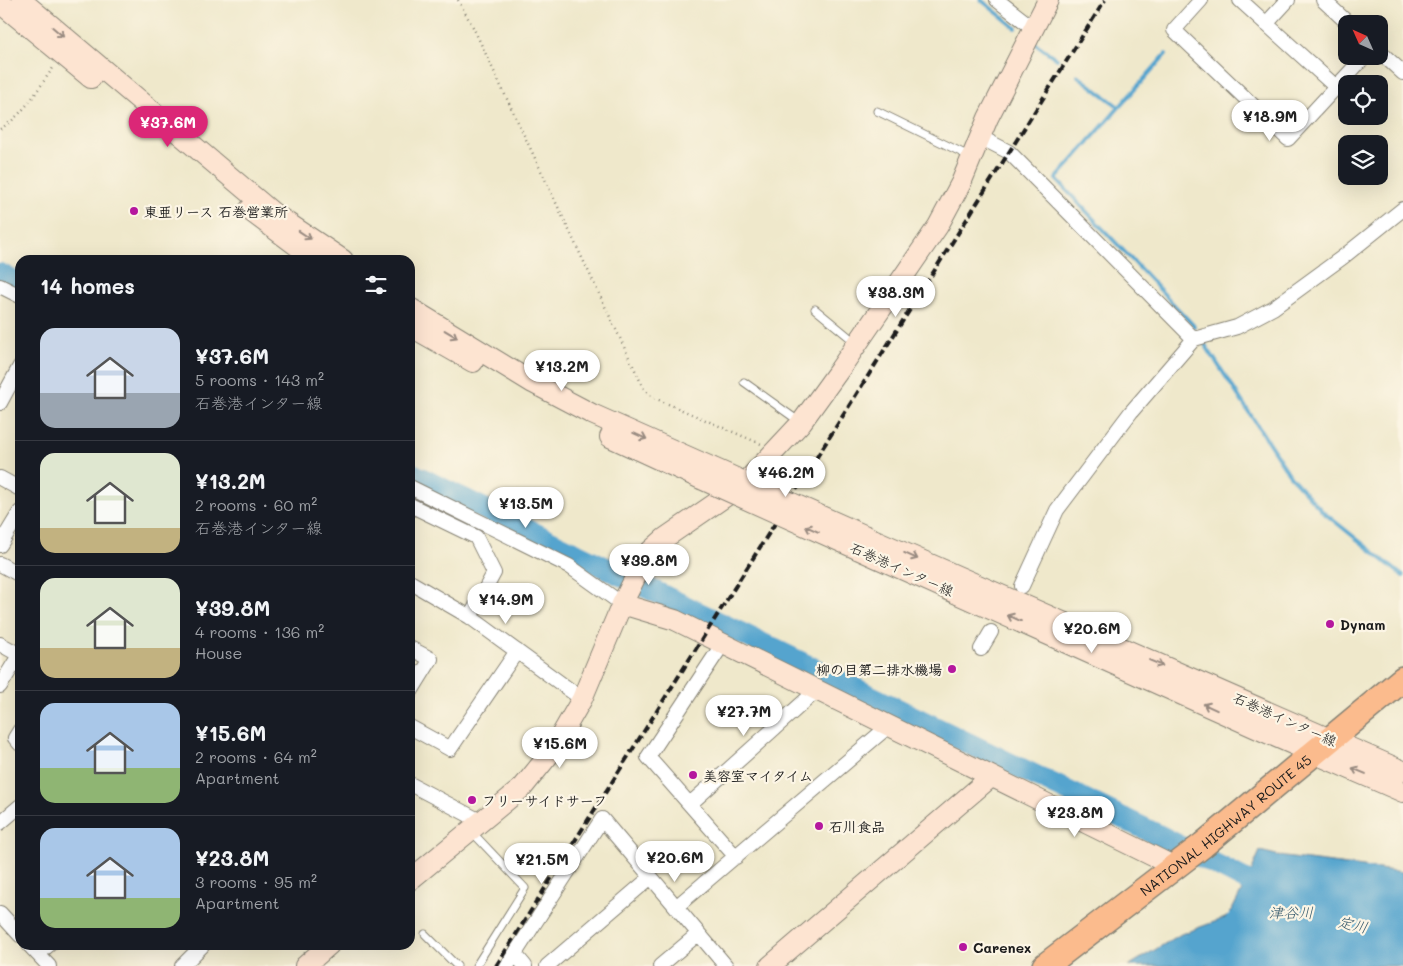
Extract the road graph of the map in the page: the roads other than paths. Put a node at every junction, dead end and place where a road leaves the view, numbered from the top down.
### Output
1 (21, 0) edge
2 (997, 0) edge
3 (1048, 0) edge
4 (1201, 0) edge
5 (1240, 0) edge
6 (1288, 0) edge
7 (1323, 0) edge
8 (0, 3) edge
9 (1339, 15) edge
10 (1266, 24) junction
11 (1033, 28) junction
12 (1388, 60) edge
13 (1357, 65) edge
14 (1403, 73) edge
15 (1336, 87) junction
16 (877, 110) dead end
17 (980, 137) junction
18 (972, 157) junction
19 (1403, 209) edge
20 (309, 255) edge
21 (335, 255) edge
22 (0, 286) edge
23 (15, 294) edge
24 (815, 309) dead end
25 (415, 311) edge
26 (415, 329) edge
27 (1194, 339) junction
28 (857, 344) junction
29 (15, 376) edge
30 (744, 382) dead end
31 (0, 404) edge
32 (801, 422) junction
33 (706, 473) junction
34 (0, 478) edge
35 (15, 486) edge
36 (415, 490) edge
37 (415, 508) edge
38 (15, 520) edge
39 (0, 545) edge
40 (0, 564) edge
41 (15, 572) edge
42 (415, 585) edge
43 (1022, 586) dead end
44 (624, 599) junction
45 (470, 617) junction
46 (991, 632) dead end
47 (0, 644) edge
48 (722, 645) junction
49 (981, 649) dead end
50 (415, 651) edge
51 (517, 651) junction
52 (15, 652) edge
53 (15, 663) edge
54 (1403, 679) edge
55 (415, 685) edge
56 (0, 686) edge
57 (816, 691) junction
58 (582, 699) junction
59 (890, 724) junction
60 (415, 730) edge
61 (1324, 747) junction
62 (1403, 771) edge
63 (990, 777) junction
64 (415, 787) edge
65 (1403, 792) edge
66 (690, 804) junction
67 (15, 810) edge
68 (0, 823) edge
69 (476, 827) junction
70 (736, 857) junction
71 (1179, 864) junction
72 (415, 876) edge
73 (651, 877) junction
74 (676, 907) junction
75 (0, 913) edge
76 (15, 930) edge
77 (425, 934) dead end
78 (698, 934) junction
79 (34, 950) edge
80 (51, 950) edge
81 (198, 950) edge
82 (511, 960) edge
83 (45, 961) edge
84 (182, 966) edge
85 (457, 966) edge
86 (476, 966) edge
87 (525, 966) edge
88 (547, 966) edge
89 (660, 966) edge
90 (726, 966) edge
91 (770, 966) edge
92 (1045, 966) edge

1 -> 21 main road
2 - 11 street
3 - 11 main road
4 - 15 street
5 - 10 street
6 - 10 street
7 - 9 street
8 - 20 main road
10 - 15 street
11 - 17 main road
12 - 14 street
13 - 15 street
16 - 18 lane
17 - 18 main road
17 - 27 street
18 - 28 main road
19 - 27 street
22 - 23 street
24 - 28 lane
25 -> 33 main road, 石巻港インター線
26 - 33 main road, 石巻港インター線
27 - 43 street
28 - 32 main road
29 - 31 street
30 - 32 lane
32 - 44 main road
33 - 61 main road, 石巻港インター線, bridge
34 - 35 street
36 - 44 street
37 - 45 street
38 - 39 street
40 - 41 street
42 - 45 street
44 - 48 main road
44 - 58 main road
45 - 51 street
46 - 49 street
47 - 52 street
48 - 57 main road
48 - 66 street
50 - 55 street
51 - 58 street
51 - 60 street
53 - 56 street
54 - 61 highway, NATIONAL HIGHWAY ROUTE 45
57 - 59 main road
57 - 66 street
58 - 69 main road
59 - 63 main road
59 - 70 street
61 - 62 main road, 石巻港インター線
65 -> 61 main road, 石巻港インター線
61 - 71 highway, NATIONAL HIGHWAY ROUTE 45
63 - 71 main road
63 - 91 main road
64 - 69 street
66 - 70 street
67 - 68 street
69 - 72 main road
69 - 86 lane
70 - 74 street
71 - 92 highway, NATIONAL HIGHWAY ROUTE 45
73 - 74 street
73 - 82 street
73 - 88 street
74 - 78 street
75 - 76 street
77 - 85 lane
78 - 89 street
78 - 90 street
79 - 83 street
80 - 83 lane
81 - 84 street
82 - 87 street

